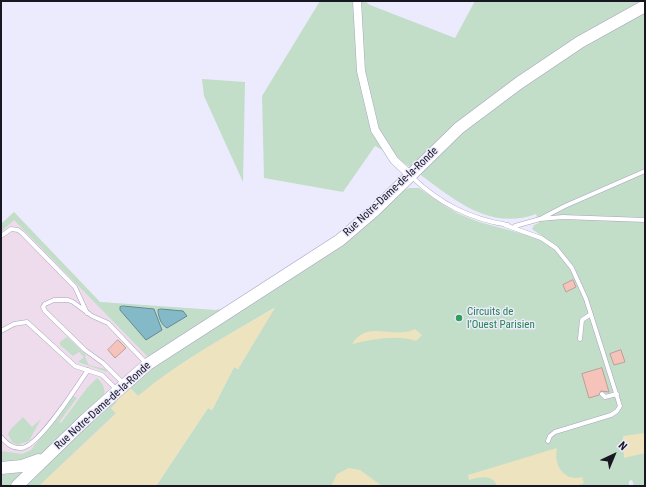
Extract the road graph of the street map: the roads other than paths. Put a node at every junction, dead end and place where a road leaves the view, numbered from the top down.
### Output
1 (357, 1) edge
2 (645, 6) edge
3 (645, 171) edge
4 (410, 175) junction
5 (540, 219) junction
6 (645, 220) edge
7 (505, 225) junction
8 (1, 236) edge
9 (88, 313) junction
10 (591, 314) junction
11 (1, 331) edge
12 (580, 339) dead end
13 (148, 364) junction
14 (88, 370) junction
15 (120, 387) junction
16 (602, 394) dead end
17 (617, 394) junction
18 (1, 437) edge
19 (548, 441) dead end
20 (46, 457) junction
21 (1, 468) edge
22 (17, 486) edge

1 - 4 street
2 - 4 main road, Rue Notre-Dame-de-la-Ronde
3 - 5 lane
4 - 7 lane
4 - 13 main road, Rue Notre-Dame-de-la-Ronde
5 - 6 lane
5 - 7 lane
7 - 10 lane
8 - 9 lane
9 - 13 lane
9 - 15 lane
10 - 12 lane
10 - 17 lane
11 - 14 lane
13 - 15 main road, Rue Notre-Dame-de-la-Ronde
14 - 15 lane
14 - 18 lane
15 - 20 main road, Rue Notre-Dame-de-la-Ronde
16 - 17 lane
17 - 19 lane
20 - 21 main road, Rue Notre-Dame-de-la-Ronde
20 - 22 main road, Rue Notre-Dame-de-la-Ronde

